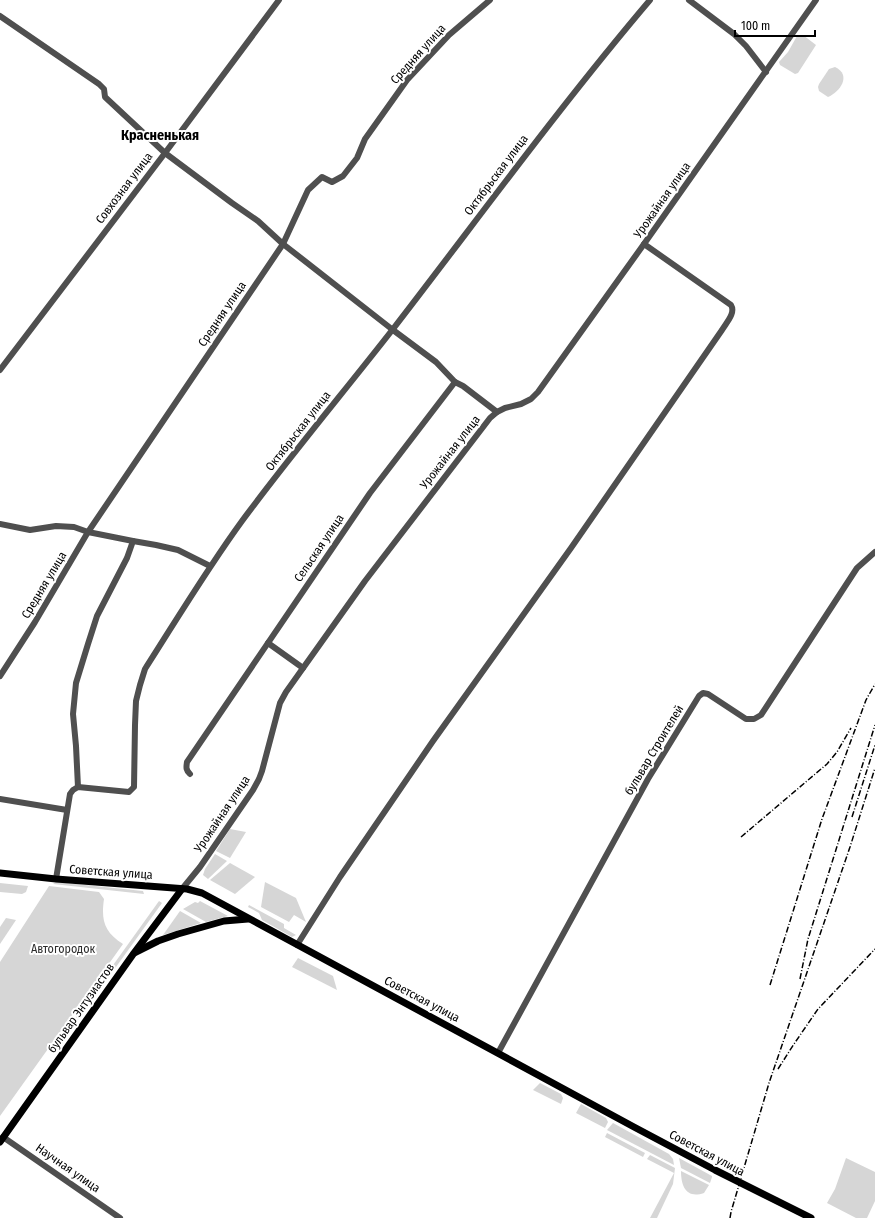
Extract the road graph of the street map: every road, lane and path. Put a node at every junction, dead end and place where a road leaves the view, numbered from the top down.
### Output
1 (279, 0) edge
2 (490, 0) edge
3 (650, 0) edge
4 (689, 0) edge
5 (816, 0) edge
6 (0, 16) edge
7 (766, 72) junction
8 (165, 153) junction
9 (283, 244) junction
10 (644, 244) junction
11 (393, 330) junction
12 (0, 370) edge
13 (455, 382) junction
14 (497, 412) junction
15 (0, 524) edge
16 (88, 532) junction
17 (133, 541) junction
18 (875, 552) edge
19 (210, 566) junction
20 (268, 643) junction
21 (303, 668) junction
22 (0, 676) edge
23 (190, 774) dead end
24 (78, 787) junction
25 (0, 799) edge
26 (67, 810) junction
27 (0, 873) edge
28 (56, 879) junction
29 (182, 889) junction
30 (249, 919) junction
31 (297, 945) junction
32 (134, 953) junction
33 (498, 1053) junction
34 (2, 1139) edge
35 (120, 1218) edge
36 (811, 1218) edge

1 - 8 street, Совхозная улица
2 - 9 street, Средняя улица
3 - 11 street, Октябрьская улица
4 - 7 street
5 - 7 street, Урожайная улица
6 - 8 street
7 - 10 street, Урожайная улица
8 - 9 street
8 - 12 street, Совхозная улица
9 - 11 street
9 - 16 street, Средняя улица
10 - 14 street, Урожайная улица
10 - 31 street
11 - 13 street
11 - 19 street, Октябрьская улица
13 - 14 street
13 - 20 street, Сельская улица
14 - 21 street, Урожайная улица
15 - 16 street
16 - 17 street
16 - 22 street, Средняя улица
17 - 19 street
17 - 24 street
18 - 33 street, бульвар Строителей
19 - 24 street, Октябрьская улица
20 - 21 street
20 - 23 street, Сельская улица
21 - 29 street, Урожайная улица
24 - 26 street
25 - 26 street
26 - 28 street
27 - 28 main road, Советская улица
28 - 29 main road, Советская улица
29 - 30 main road, Советская улица
29 - 32 main road, бульвар Энтузиастов
30 - 31 main road, Советская улица
30 - 32 main road
31 - 33 main road, Советская улица
32 - 34 main road, бульвар Энтузиастов
33 - 36 main road, Советская улица
34 - 35 street, Научная улица

